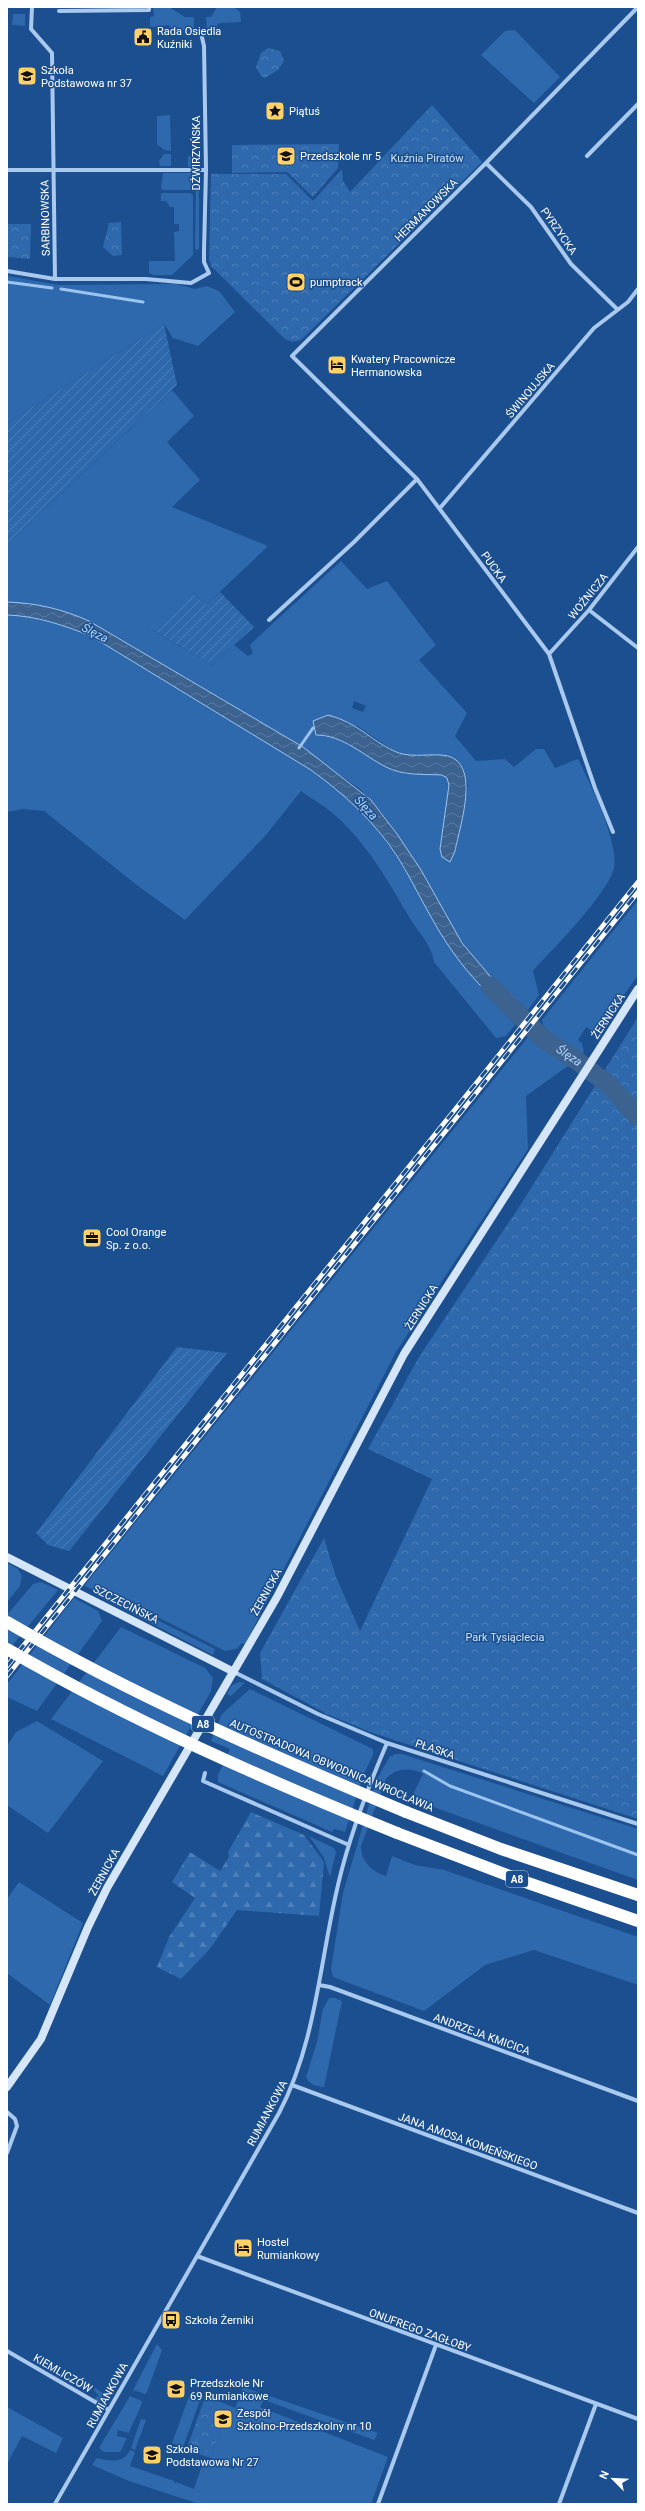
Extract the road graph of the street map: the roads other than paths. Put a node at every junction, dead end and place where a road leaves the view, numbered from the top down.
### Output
1 (32, 7) edge
2 (150, 7) edge
3 (638, 7) edge
4 (66, 9) edge
5 (59, 11) dead end
6 (201, 33) dead end
7 (638, 104) edge
8 (587, 156) dead end
9 (486, 163) junction
10 (7, 170) edge
11 (53, 170) junction
12 (206, 170) junction
13 (7, 271) edge
14 (55, 279) junction
15 (638, 289) edge
16 (617, 310) junction
17 (292, 356) joint
18 (417, 479) junction
19 (440, 508) junction
20 (638, 547) edge
21 (589, 610) junction
22 (269, 620) dead end
23 (638, 648) edge
24 (549, 654) junction
25 (613, 832) dead end
26 (638, 989) edge
27 (7, 1557) edge
28 (7, 1622) edge
29 (7, 1649) edge
30 (234, 1672) junction
31 (387, 1743) junction
32 (205, 1773) dead end
33 (638, 1824) edge
34 (349, 1845) junction
35 (638, 1895) edge
36 (638, 1920) edge
37 (319, 1985) junction
38 (292, 2085) junction
39 (7, 2087) edge
40 (638, 2101) edge
41 (7, 2112) edge
42 (7, 2153) edge
43 (638, 2213) edge
44 (197, 2256) junction
45 (436, 2345) junction
46 (7, 2351) edge
47 (596, 2404) junction
48 (109, 2410) junction
49 (638, 2419) edge
50 (55, 2504) edge
51 (378, 2504) edge
52 (559, 2504) edge

1 - 11 street, SARBINOWSKA
2 - 4 street
3 - 9 street, HERMANOWSKA
4 - 5 street
6 - 12 street, DŹWIRZYŃSKA
7 - 8 street
9 - 16 street, PYRZYCKA
9 - 17 street, HERMANOWSKA
10 - 11 street
11 - 12 street
11 - 14 street, SARBINOWSKA
12 - 14 street, DŹWIRZYŃSKA
13 - 14 street
15 - 16 street, ŚWINOUJSKA
16 - 19 street, ŚWINOUJSKA
17 - 18 street, PUCKA
18 - 19 street, PUCKA
18 - 22 street
19 - 24 street, PUCKA
20 - 21 street, WOŹNICZA
21 - 23 street
21 - 24 street, WOŹNICZA
24 - 25 street, PUCKA
26 - 30 street, ŻERNICKA
27 - 30 street, SZCZECIŃSKA
28 - 35 highway, AUTOSTRADOWA OBWODNICA WROCŁAWIA / A8, bridge
29 - 36 highway, A8, bridge
30 - 31 street, PŁASKA
30 - 39 street, ŻERNICKA
31 - 33 street, PŁASKA
31 - 34 street, RUMIANKOWA
32 - 34 street
34 - 37 street, RUMIANKOWA
37 - 38 street, RUMIANKOWA
37 - 40 street, ANDRZEJA KMICICA
38 - 43 street, JANA AMOSA KOMEŃSKIEGO
38 - 44 street, RUMIANKOWA
41 - 42 street
44 - 45 street, ONUFREGO ZAGŁOBY
44 - 48 street, RUMIANKOWA
45 - 47 street, ONUFREGO ZAGŁOBY
45 - 51 street
46 - 48 street, KIEMLICZÓW
47 - 49 street, ONUFREGO ZAGŁOBY
47 - 52 street
48 - 50 street, RUMIANKOWA

